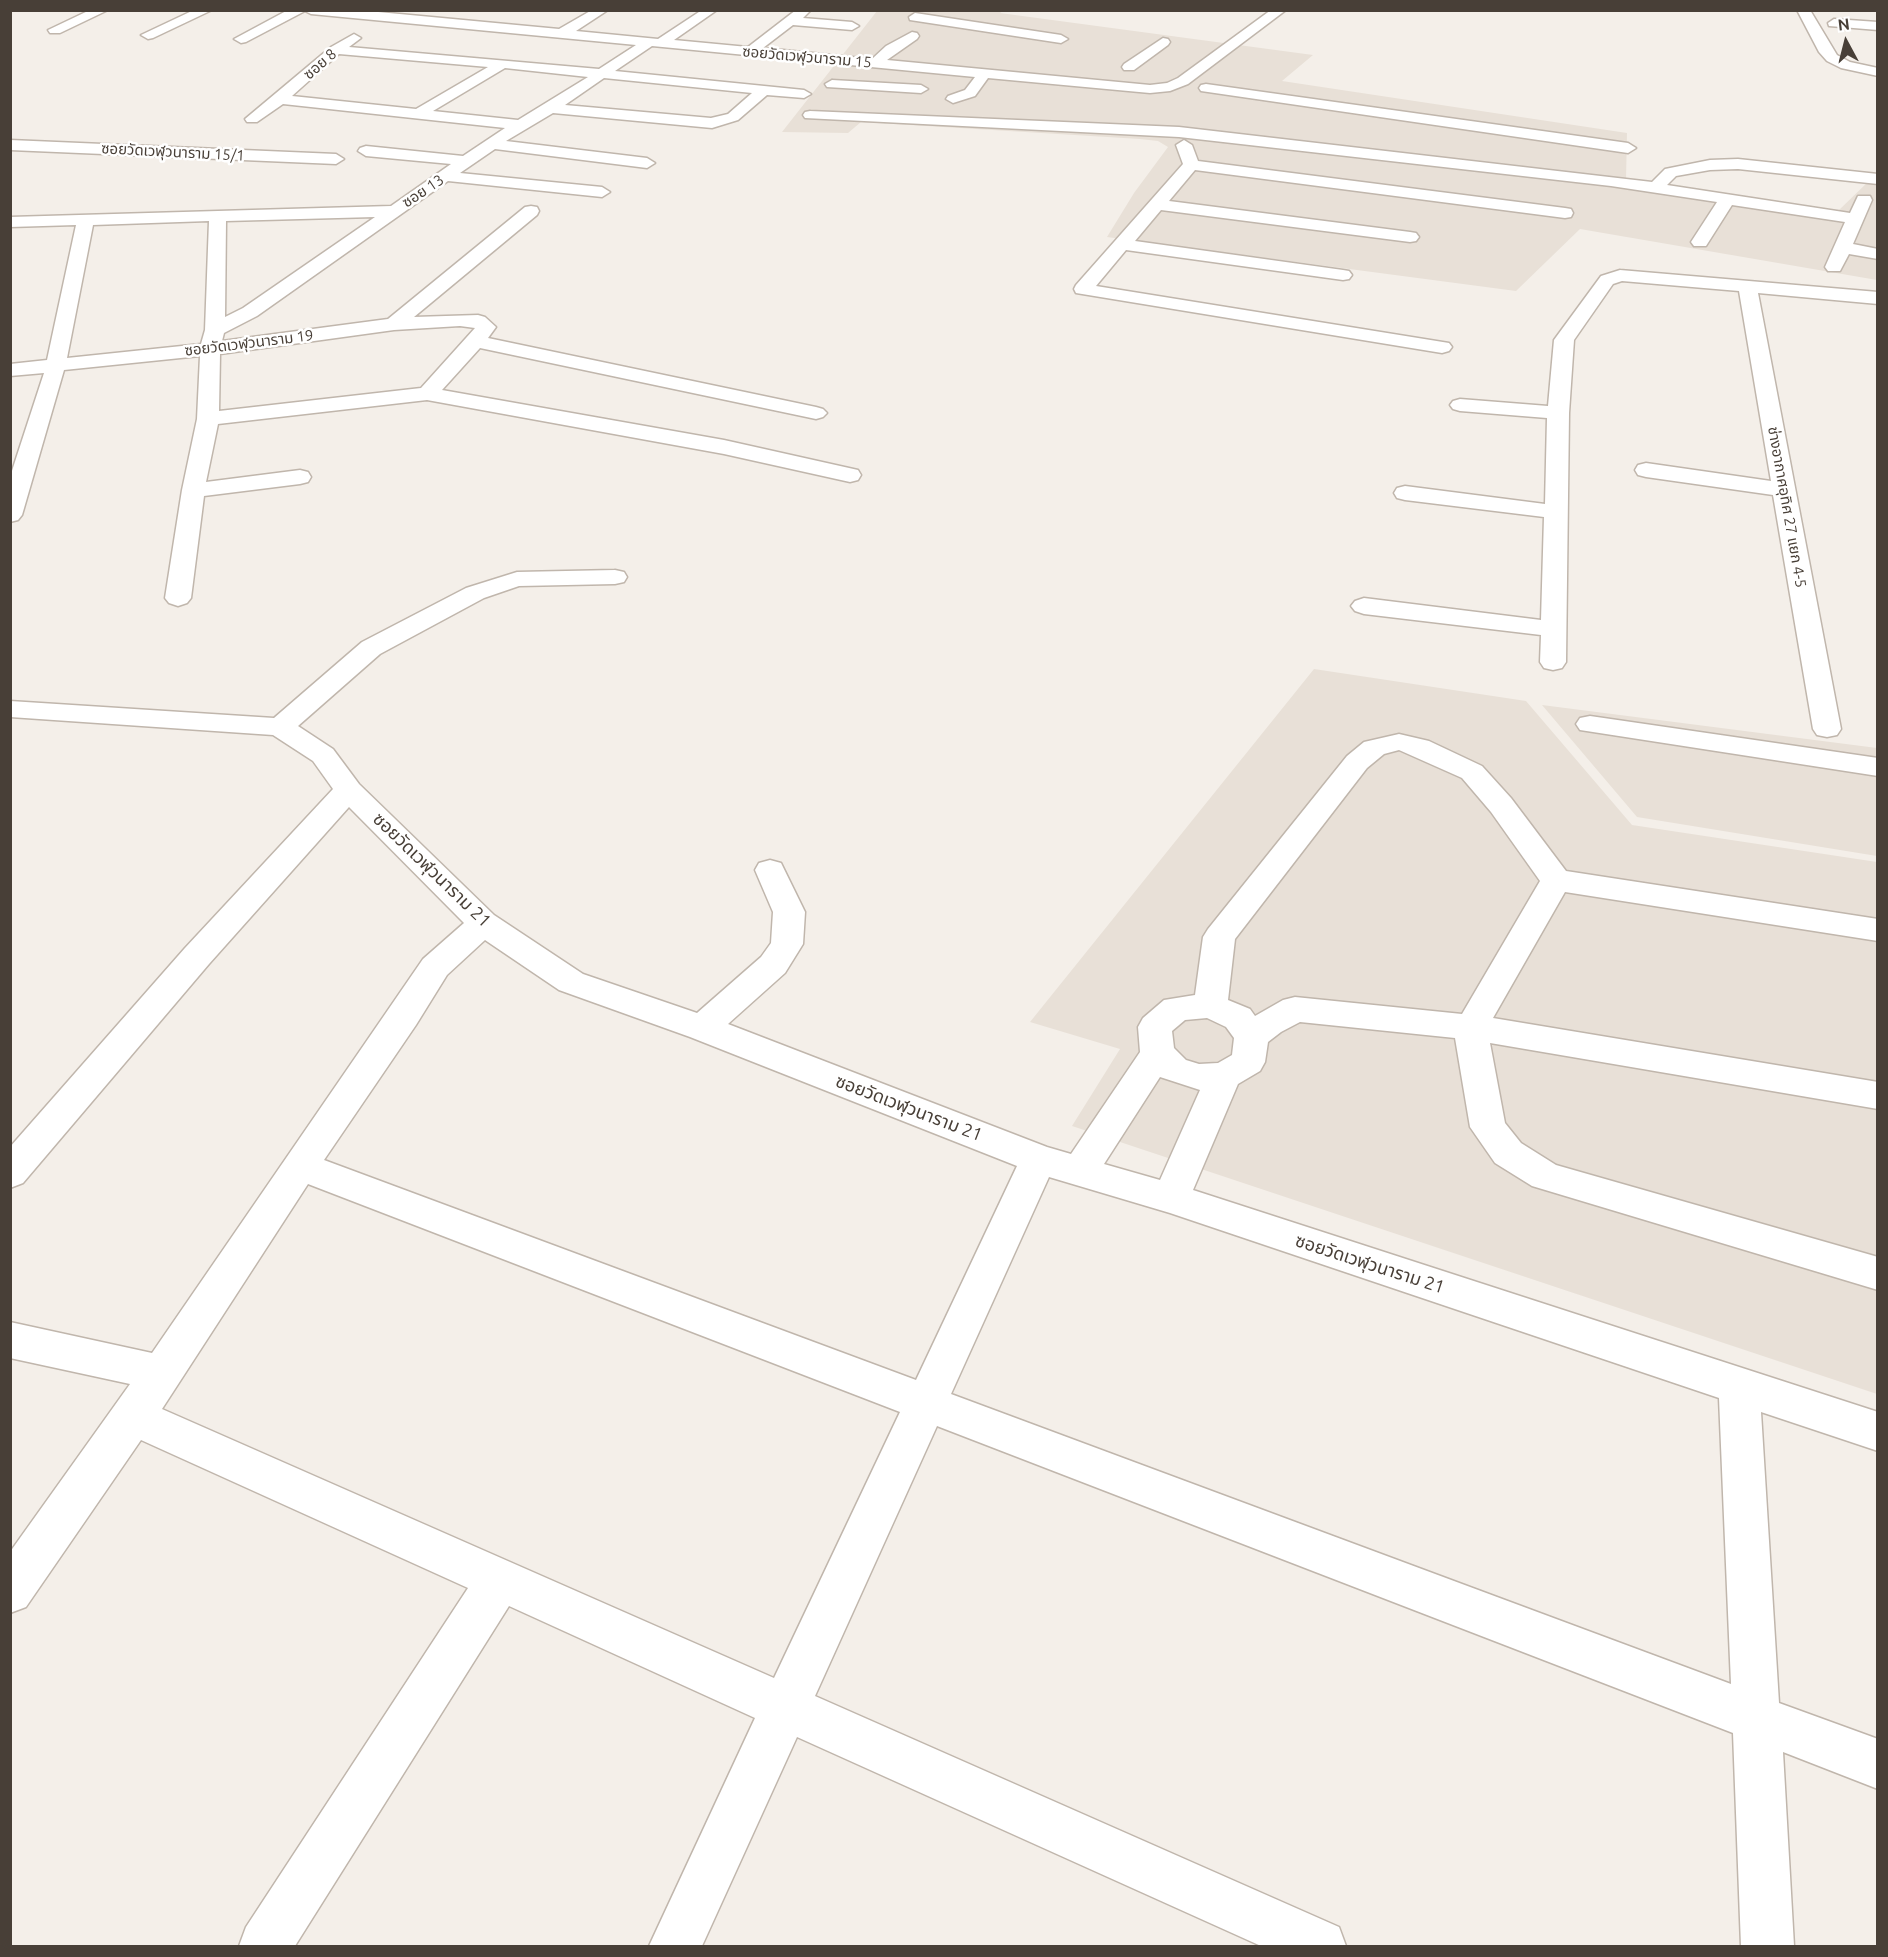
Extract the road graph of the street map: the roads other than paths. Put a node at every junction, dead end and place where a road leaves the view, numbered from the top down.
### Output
1 (102, 10) edge
2 (206, 10) edge
3 (299, 10) edge
4 (311, 10) edge
5 (602, 10) edge
6 (711, 10) edge
7 (805, 10) edge
8 (1280, 10) edge
9 (1803, 10) edge
10 (398, 14) edge
11 (918, 14) edge
12 (492, 16) dead end
13 (791, 21) junction
14 (1834, 23) dead end
15 (474, 26) junction
16 (852, 26) dead end
17 (1878, 26) edge
18 (55, 30) dead end
19 (561, 34) junction
20 (148, 35) dead end
21 (240, 39) dead end
22 (1163, 42) dead end
23 (655, 43) junction
24 (914, 43) junction
25 (336, 50) junction
26 (1043, 51) dead end
27 (750, 52) junction
28 (875, 63) junction
29 (503, 64) junction
30 (899, 65) junction
31 (1151, 70) dead end
32 (962, 71) junction
33 (1878, 72) edge
34 (602, 74) junction
35 (985, 74) junction
36 (1225, 74) dead end
37 (832, 84) dead end
38 (764, 90) junction
39 (945, 93) junction
40 (804, 94) dead end
41 (280, 99) junction
42 (1087, 101) dead end
43 (551, 108) junction
44 (417, 114) junction
45 (810, 115) dead end
46 (1190, 115) dead end
47 (252, 119) dead end
48 (944, 122) junction
49 (520, 125) junction
50 (1070, 127) junction
51 (1179, 132) junction
52 (492, 144) junction
53 (10, 145) edge
54 (1628, 148) dead end
55 (120, 149) junction
56 (366, 151) dead end
57 (336, 159) dead end
58 (466, 161) junction
59 (647, 163) dead end
60 (1191, 165) junction
61 (94, 166) dead end
62 (446, 176) junction
63 (1660, 182) dead end
64 (602, 192) dead end
65 (1727, 199) junction
66 (1868, 201) edge
67 (1157, 204) junction
68 (393, 211) junction
69 (531, 211) dead end
70 (1565, 213) dead end
71 (218, 216) junction
72 (86, 219) junction
73 (10, 222) edge
74 (1410, 237) dead end
75 (1700, 243) dead end
76 (1121, 244) junction
77 (1843, 247) junction
78 (1878, 254) edge
79 (1834, 267) dead end
80 (1343, 275) dead end
81 (1747, 285) junction
82 (1878, 298) edge
83 (394, 324) junction
84 (481, 334) junction
85 (212, 339) junction
86 (1442, 347) dead end
87 (56, 365) junction
88 (10, 370) edge
89 (427, 394) junction
90 (1460, 405) dead end
91 (1558, 412) junction
92 (816, 413) dead end
93 (208, 419) junction
94 (1646, 470) dead end
95 (850, 475) dead end
96 (300, 477) dead end
97 (193, 490) junction
98 (1784, 490) junction
99 (1405, 493) dead end
100 (1556, 512) junction
101 (10, 515) edge
102 (615, 577) dead end
103 (178, 598) dead end
104 (1364, 606) dead end
105 (1553, 629) junction
106 (1553, 662) dead end
107 (10, 709) edge
108 (1590, 724) dead end
109 (280, 727) junction
110 (1827, 729) dead end
111 (1878, 767) edge
112 (349, 790) junction
113 (771, 870) dead end
114 (1556, 880) junction
115 (483, 923) junction
116 (1878, 930) edge
117 (1210, 1006) junction
118 (1471, 1027) junction
119 (702, 1028) junction
120 (1251, 1037) junction
121 (1157, 1053) junction
122 (1224, 1076) junction
123 (1878, 1096) edge
124 (1060, 1165) junction
125 (300, 1166) junction
126 (10, 1173) edge
127 (1171, 1198) junction
128 (1878, 1274) edge
129 (10, 1340) edge
130 (161, 1373) junction
131 (1739, 1386) junction
132 (928, 1403) junction
133 (134, 1416) junction
134 (1878, 1432) edge
135 (500, 1579) junction
136 (10, 1591) edge
137 (787, 1708) junction
138 (1757, 1718) junction
139 (1878, 1764) edge
140 (265, 1947) edge
141 (675, 1947) edge
142 (1320, 1947) edge
143 (1768, 1947) edge

1 - 18 street
2 - 20 street
3 - 21 street
4 - 10 street, ซอยวัดเวฬุวนาราม 15
5 - 19 street
6 - 23 street, ซอย 13
7 - 13 street
8 - 35 street, ซอยวัดเวฬุวนาราม 15
9 - 33 street
10 - 15 street, ซอยวัดเวฬุวนาราม 15
10 - 25 street, ซอย 8
11 - 24 street
11 - 26 street
12 - 15 street
13 - 16 street
13 - 27 street
14 - 17 street
15 - 19 street, ซอยวัดเวฬุวนาราม 15
19 - 23 street, ซอยวัดเวฬุวนาราม 15
22 - 31 street
23 - 27 street, ซอยวัดเวฬุวนาราม 15
23 - 34 street, ซอย 13
24 - 28 street
24 - 30 street
25 - 29 street
25 - 41 street, ซอย 8
27 - 28 street, ซอยวัดเวฬุวนาราม 15
28 - 30 street, ซอยวัดเวฬุวนาราม 15
29 - 34 street
29 - 44 street
30 - 32 street, ซอยวัดเวฬุวนาราม 15
32 - 35 street, ซอยวัดเวฬุวนาราม 15
32 - 39 street
34 - 38 street
34 - 43 street, ซอย 13
35 - 39 street
36 - 54 street
37 - 39 street
38 - 40 street
38 - 43 street
39 - 48 street
41 - 44 street
41 - 47 street, ซอย 8
42 - 50 street
43 - 49 street, ซอย 13
44 - 49 street
45 - 48 street
46 - 51 street
48 - 50 street
49 - 52 street, ซอย 13
50 - 51 street
51 - 60 street
51 - 65 street
52 - 58 street, ซอย 13
52 - 59 street
53 - 55 street, ซอยวัดเวฬุวนาราม 15/1
55 - 57 street, ซอยวัดเวฬุวนาราม 15/1
55 - 61 street
56 - 58 street
58 - 62 street, ซอย 13
60 - 67 street
60 - 70 street
62 - 64 street
62 - 68 street, ซอย 13
63 - 66 street
65 - 66 street
65 - 75 street
66 - 77 street
67 - 74 street
67 - 76 street
68 - 71 street
68 - 85 street, ซอย 13
69 - 83 street
71 - 72 street
71 - 85 street
72 - 73 street
72 - 87 street
76 - 80 street
76 - 86 street
77 - 78 street
77 - 79 street
81 - 82 street
81 - 91 street
81 - 98 street, ช่างอากาศอุทิศ 27 แยก 4-5
83 - 84 street, ซอยวัดเวฬุวนาราม 19
83 - 85 street, ซอยวัดเวฬุวนาราม 19
84 - 89 street
84 - 92 street, ซอยวัดเวฬุวนาราม 19
85 - 87 street, ซอยวัดเวฬุวนาราม 19
85 - 93 street
87 - 88 street, ซอยวัดเวฬุวนาราม 19
87 - 101 street
89 - 93 street
89 - 95 street
90 - 91 street
91 - 100 street
93 - 97 street
94 - 98 street
96 - 97 street
97 - 103 street
98 - 110 street, ช่างอากาศอุทิศ 27 แยก 4-5
99 - 100 street
100 - 105 street
102 - 109 street
104 - 105 street
105 - 106 street
107 - 109 street, ซอยวัดเวฬุวนาราม 21
108 - 111 street
109 - 112 street, ซอยวัดเวฬุวนาราม 21
112 - 115 street, ซอยวัดเวฬุวนาราม 21
112 - 126 street
113 - 119 street
114 - 116 street
114 - 117 street
114 - 118 street
115 - 119 street, ซอยวัดเวฬุวนาราม 21
115 - 125 street
117 - 120 street
117 - 121 street
118 - 120 street
118 - 123 street
118 - 128 street
119 - 124 street, ซอยวัดเวฬุวนาราม 21
120 - 122 street
121 - 122 street
121 - 124 street
122 - 127 street
124 - 127 street, ซอยวัดเวฬุวนาราม 21
124 - 132 street
125 - 130 street
125 - 132 street
127 - 131 street, ซอยวัดเวฬุวนาราม 21
129 - 130 street
130 - 133 street
131 - 134 street, ซอยวัดเวฬุวนาราม 21
131 - 138 street
132 - 137 street
132 - 138 street
133 - 135 street
133 - 136 street
135 - 137 street
135 - 140 street
137 - 141 street
137 - 142 street
138 - 139 street
138 - 143 street

